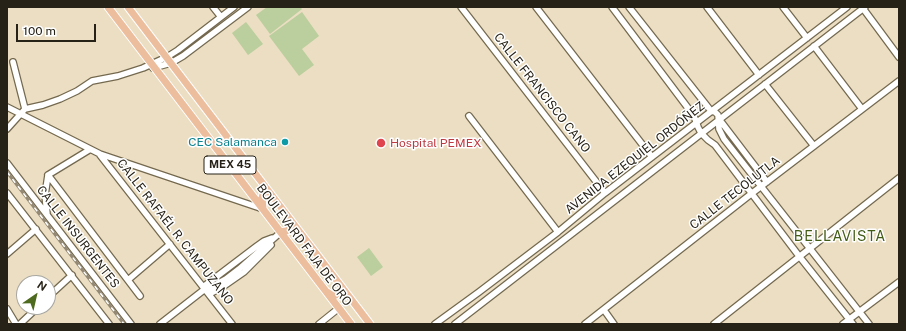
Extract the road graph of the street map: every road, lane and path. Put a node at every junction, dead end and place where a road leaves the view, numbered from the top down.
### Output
1 (108, 7) edge
2 (213, 7) edge
3 (234, 7) edge
4 (248, 7) edge
5 (461, 7) edge
6 (536, 7) edge
7 (612, 7) edge
8 (629, 7) edge
9 (707, 7) edge
10 (783, 7) edge
11 (847, 7) edge
12 (130, 8) edge
13 (863, 8) edge
14 (221, 17) junction
15 (807, 38) junction
16 (814, 46) junction
17 (899, 57) edge
18 (169, 60) junction
19 (13, 62) dead end
20 (154, 66) junction
21 (759, 75) junction
22 (899, 82) edge
23 (766, 84) junction
24 (7, 107) edge
25 (862, 109) junction
26 (24, 111) junction
27 (711, 111) junction
28 (469, 116) dead end
29 (719, 120) junction
30 (697, 122) junction
31 (7, 129) edge
32 (701, 133) junction
33 (814, 146) junction
34 (89, 150) junction
35 (100, 154) junction
36 (652, 157) junction
37 (7, 163) edge
38 (48, 175) junction
39 (899, 178) edge
40 (767, 182) junction
41 (761, 186) junction
42 (265, 187) junction
43 (7, 193) edge
44 (605, 193) junction
45 (751, 194) junction
46 (45, 195) junction
47 (616, 198) junction
48 (36, 200) junction
49 (606, 206) junction
50 (263, 209) junction
51 (47, 215) junction
52 (36, 229) junction
53 (281, 232) junction
54 (558, 232) junction
55 (300, 233) junction
56 (170, 244) junction
57 (810, 248) junction
58 (7, 254) edge
59 (799, 256) junction
60 (72, 276) junction
61 (128, 280) junction
62 (899, 282) edge
63 (343, 289) junction
64 (206, 290) junction
65 (56, 291) edge
66 (327, 292) junction
67 (140, 296) dead end
68 (339, 308) junction
69 (7, 309) edge
70 (604, 310) junction
71 (860, 311) junction
72 (30, 315) edge
73 (851, 322) edge
74 (16, 324) edge
75 (20, 324) edge
76 (109, 324) edge
77 (132, 324) edge
78 (160, 324) edge
79 (232, 324) edge
80 (319, 324) edge
81 (351, 324) edge
82 (370, 324) edge
83 (435, 324) edge
84 (455, 324) edge
85 (585, 324) edge
86 (614, 324) edge
87 (714, 324) edge
88 (843, 324) edge
89 (869, 324) edge

1 - 20 main road, BOULEVARD FAJA DE ORO / MEX 45
2 - 14 street
3 - 14 street
4 - 18 street
5 - 44 street, CALLE FRANCISCO CANO
6 - 36 street
7 - 30 street
8 - 27 street
9 - 21 street
10 - 15 street
11 - 15 street, AVENIDA EZEQUIEL ORDÓÑEZ
12 - 18 main road, BOULEVARD FAJA DE ORO / MEX 45
13 - 16 street, AVENIDA EZEQUIEL ORDÓÑEZ
13 - 17 street
14 - 18 street
15 - 21 street, AVENIDA EZEQUIEL ORDÓÑEZ
16 - 23 street, AVENIDA EZEQUIEL ORDÓÑEZ
16 - 25 street
18 - 20 street
18 - 42 main road, BOULEVARD FAJA DE ORO / MEX 45
19 - 26 street
20 - 26 street
20 - 50 main road, BOULEVARD FAJA DE ORO / MEX 45
21 - 27 street, AVENIDA EZEQUIEL ORDÓÑEZ
22 - 25 street, CALLE TECOLUTLA
23 - 29 street, AVENIDA EZEQUIEL ORDÓÑEZ
23 - 33 street
24 - 26 street
25 - 33 street, CALLE TECOLUTLA
26 - 31 street
26 - 34 street
27 - 29 street
27 - 30 street, AVENIDA EZEQUIEL ORDÓÑEZ
28 - 54 street
29 - 32 street, AVENIDA EZEQUIEL ORDÓÑEZ
29 - 40 street
29 - 41 street
30 - 32 street
30 - 36 street, AVENIDA EZEQUIEL ORDÓÑEZ
32 - 45 street
32 - 47 street, AVENIDA EZEQUIEL ORDÓÑEZ
33 - 40 street, CALLE TECOLUTLA
34 - 35 street
34 - 38 street
35 - 50 street
35 - 56 street, CALLE RAFAÉL R. CAMPUZANO
36 - 44 street, AVENIDA EZEQUIEL ORDÓÑEZ
37 - 48 street, CALLE INSURGENTES
38 - 46 street
38 - 61 street
39 - 57 street
40 - 41 street, CALLE TECOLUTLA
41 - 45 street, CALLE TECOLUTLA
41 - 57 street
42 - 50 main road
42 - 55 main road, BOULEVARD FAJA DE ORO / MEX 45
43 - 52 street
44 - 47 street
44 - 49 street
44 - 54 street, AVENIDA EZEQUIEL ORDÓÑEZ
45 - 59 street
45 - 70 street, CALLE TECOLUTLA
46 - 48 street
46 - 51 street
47 - 49 street, AVENIDA EZEQUIEL ORDÓÑEZ
48 - 51 street, CALLE INSURGENTES
49 - 84 street, AVENIDA EZEQUIEL ORDÓÑEZ
50 - 53 main road, BOULEVARD FAJA DE ORO / MEX 45
51 - 77 street, CALLE INSURGENTES
52 - 58 street
52 - 60 street
53 - 55 main road
53 - 64 street
53 - 66 main road, BOULEVARD FAJA DE ORO / MEX 45
54 - 83 street, AVENIDA EZEQUIEL ORDÓÑEZ
55 - 63 main road, BOULEVARD FAJA DE ORO / MEX 45
56 - 61 street
56 - 64 street, CALLE RAFAÉL R. CAMPUZANO
57 - 59 street
57 - 71 street
59 - 73 street
59 - 87 street
60 - 65 street
60 - 76 street
61 - 67 street
62 - 71 street
63 - 66 main road
63 - 82 main road, BOULEVARD FAJA DE ORO / MEX 45
64 - 78 street
64 - 79 street, CALLE RAFAÉL R. CAMPUZANO
66 - 68 main road, BOULEVARD FAJA DE ORO / MEX 45
68 - 80 street
68 - 81 main road, BOULEVARD FAJA DE ORO / MEX 45
69 - 74 street
70 - 85 street, CALLE TECOLUTLA
70 - 86 street
71 - 73 street
71 - 89 street
72 - 75 street
73 - 88 street

